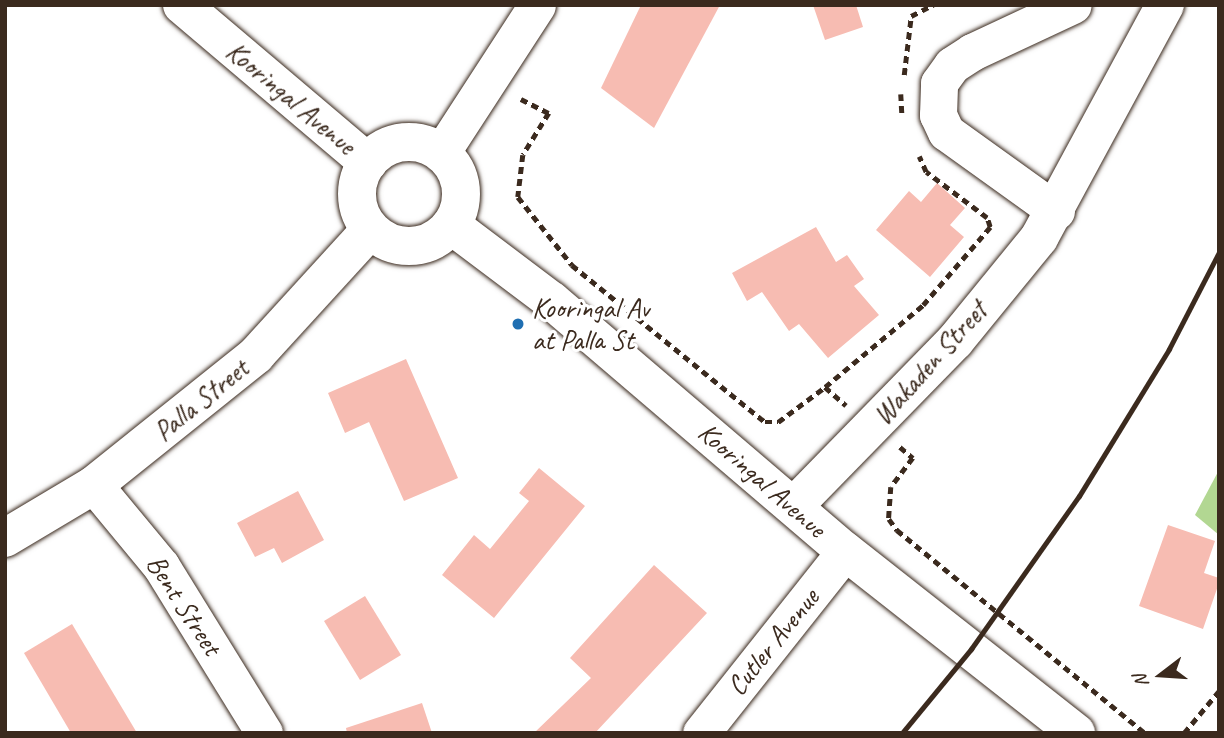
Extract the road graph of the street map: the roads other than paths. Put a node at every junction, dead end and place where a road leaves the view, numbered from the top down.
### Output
1 (182, 5) edge
2 (537, 5) edge
3 (1073, 5) edge
4 (1165, 5) edge
5 (441, 153) junction
6 (368, 163) junction
7 (1056, 211) junction
8 (451, 225) junction
9 (370, 230) junction
10 (94, 485) junction
11 (794, 506) junction
12 (5, 538) edge
13 (845, 551) junction
14 (264, 733) edge
15 (701, 733) edge
16 (1076, 733) edge

1 - 6 street, Kooringal Avenue
2 - 5 street
3 - 7 street
4 - 7 street, Wakaden Street
5 - 6 street
5 - 8 street
6 - 9 street
7 - 11 street, Wakaden Street
8 - 9 street
8 - 11 street, Kooringal Avenue
9 - 10 street, Palla Street
10 - 12 street, Palla Street
10 - 14 street, Bent Street
11 - 13 street, Kooringal Avenue
13 - 15 street, Cutler Avenue
13 - 16 street, Kooringal Avenue

